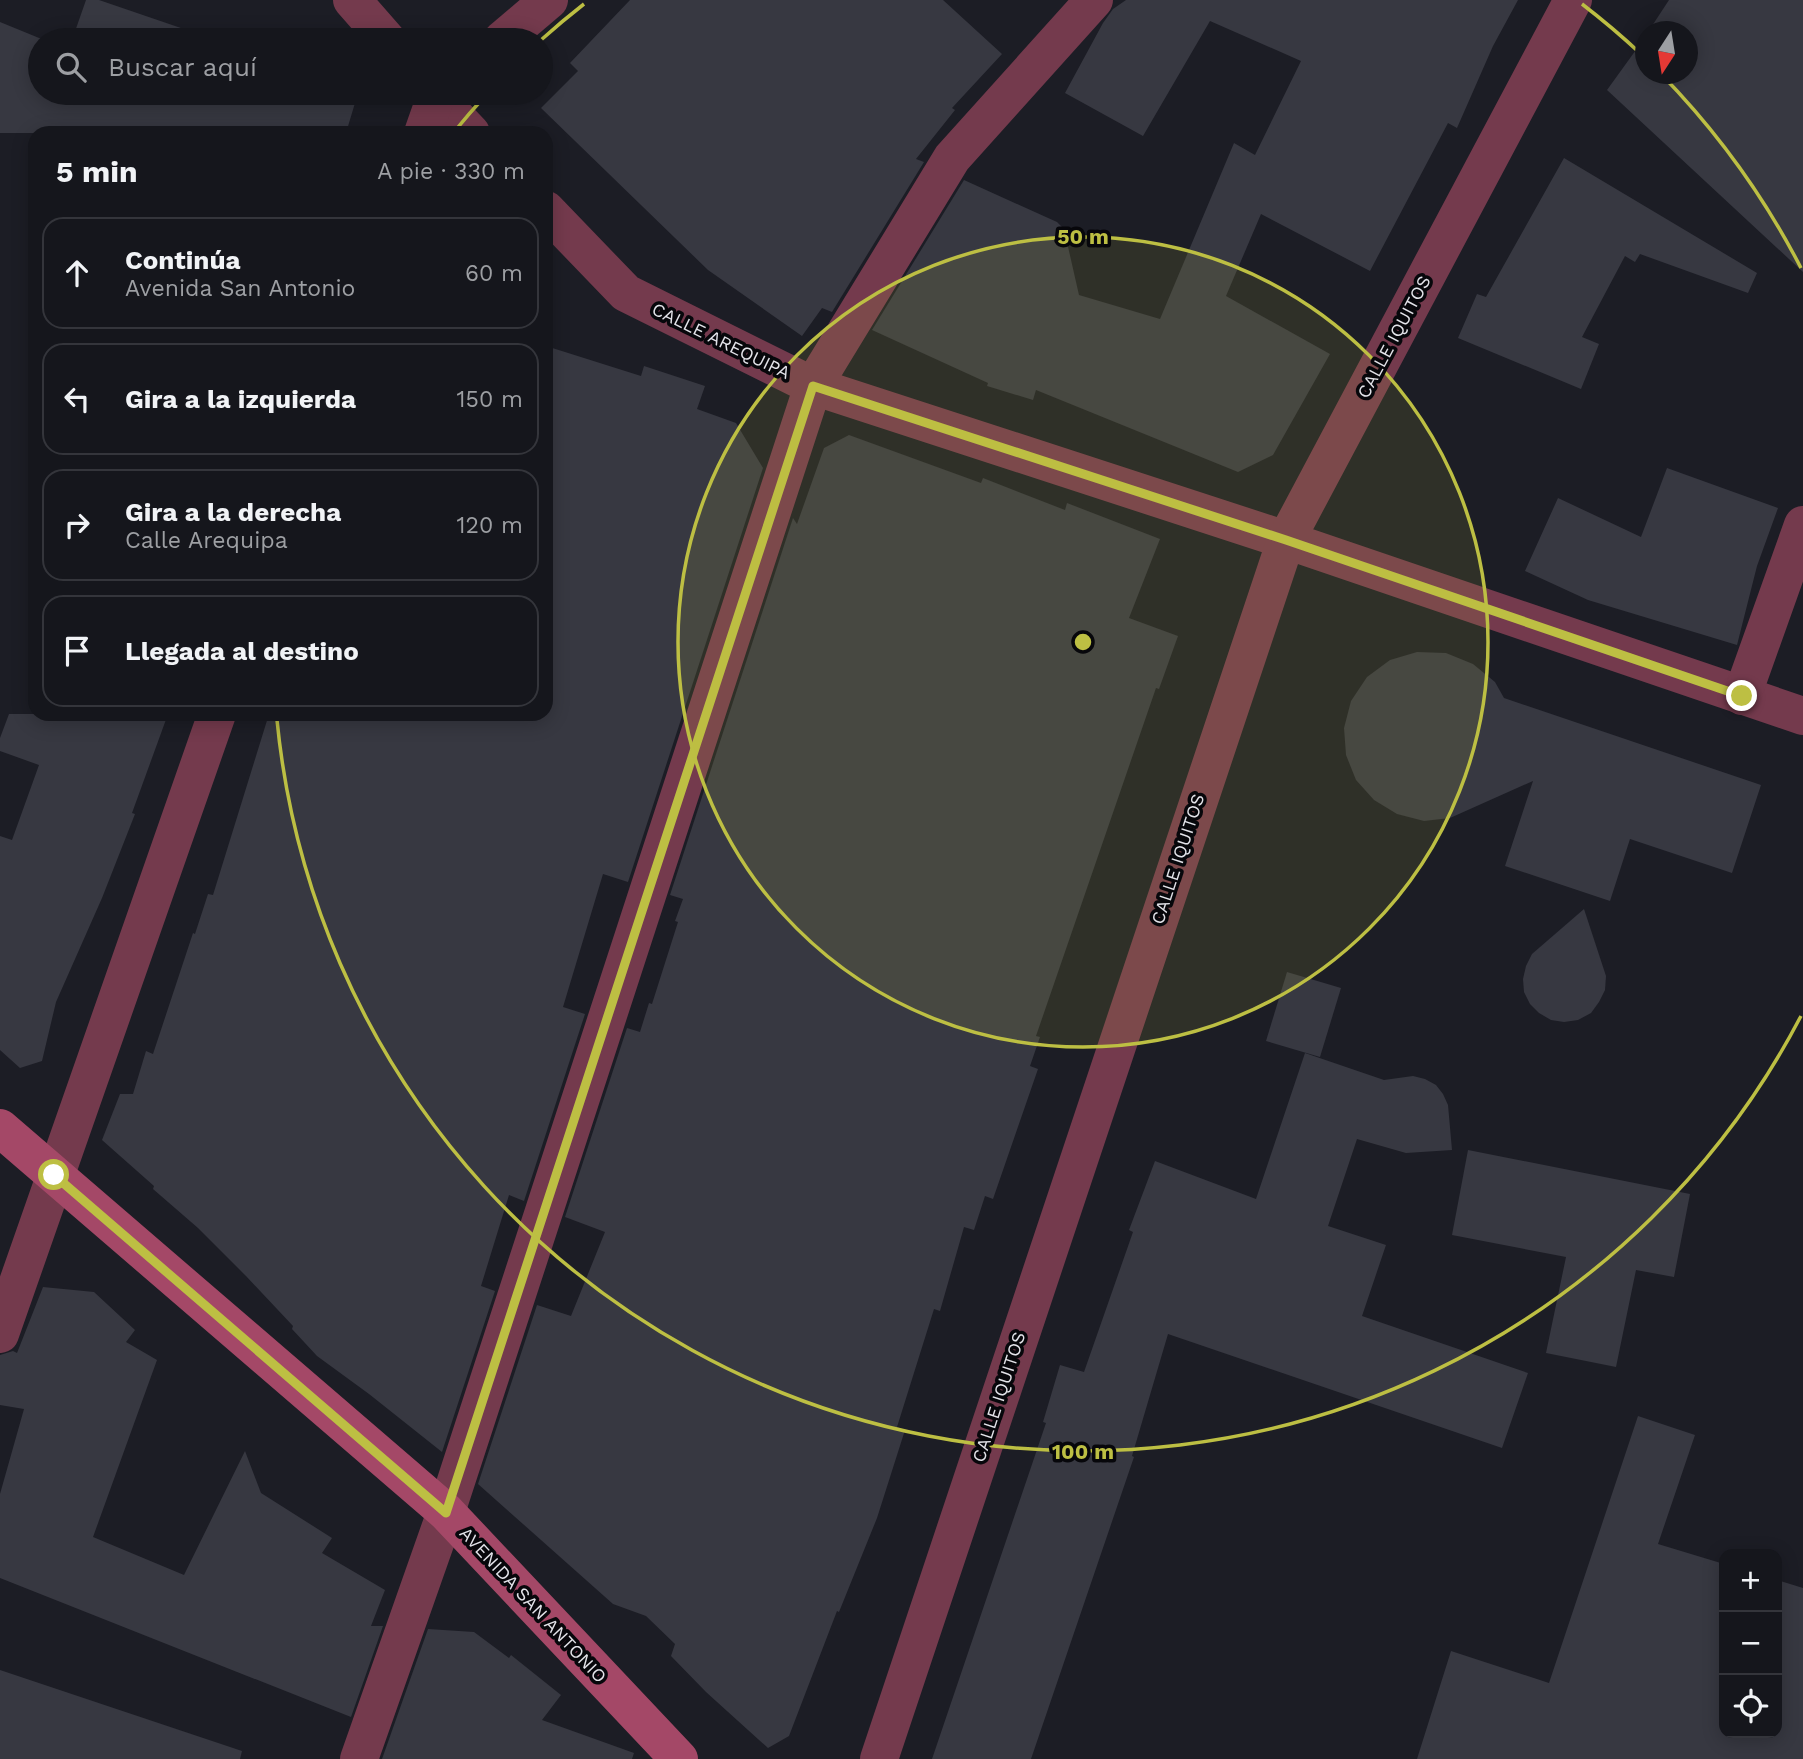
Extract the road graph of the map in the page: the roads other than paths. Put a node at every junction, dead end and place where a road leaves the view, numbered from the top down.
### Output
1 (352, 0) edge
2 (549, 0) edge
3 (1094, 0) edge
4 (1573, 0) edge
5 (376, 28) edge
6 (516, 28) edge
7 (432, 105) edge
8 (446, 105) edge
9 (425, 126) edge
10 (465, 126) edge
11 (553, 218) edge
12 (813, 386) junction
13 (1803, 525) edge
14 (1286, 540) junction
15 (1742, 696) junction
16 (1803, 716) edge
17 (215, 721) edge
18 (0, 1128) edge
19 (54, 1175) junction
20 (0, 1334) edge
21 (446, 1513) junction
22 (359, 1759) edge
23 (679, 1759) edge
24 (879, 1759) edge

1 - 5 street
2 - 6 street
3 - 12 street
4 - 14 street, CALLE IQUITOS
7 - 9 street
8 - 10 street
11 - 12 street, CALLE AREQUIPA
12 - 14 street, CALLE AREQUIPA
12 - 21 street
13 - 15 street
14 - 15 street, CALLE AREQUIPA
14 - 24 street, CALLE IQUITOS
15 - 16 street, CALLE AREQUIPA
17 - 19 street
18 - 19 main road, AVENIDA SAN ANTONIO
19 - 20 street
19 - 21 main road, AVENIDA SAN ANTONIO
21 - 22 street
21 - 23 main road, AVENIDA SAN ANTONIO

